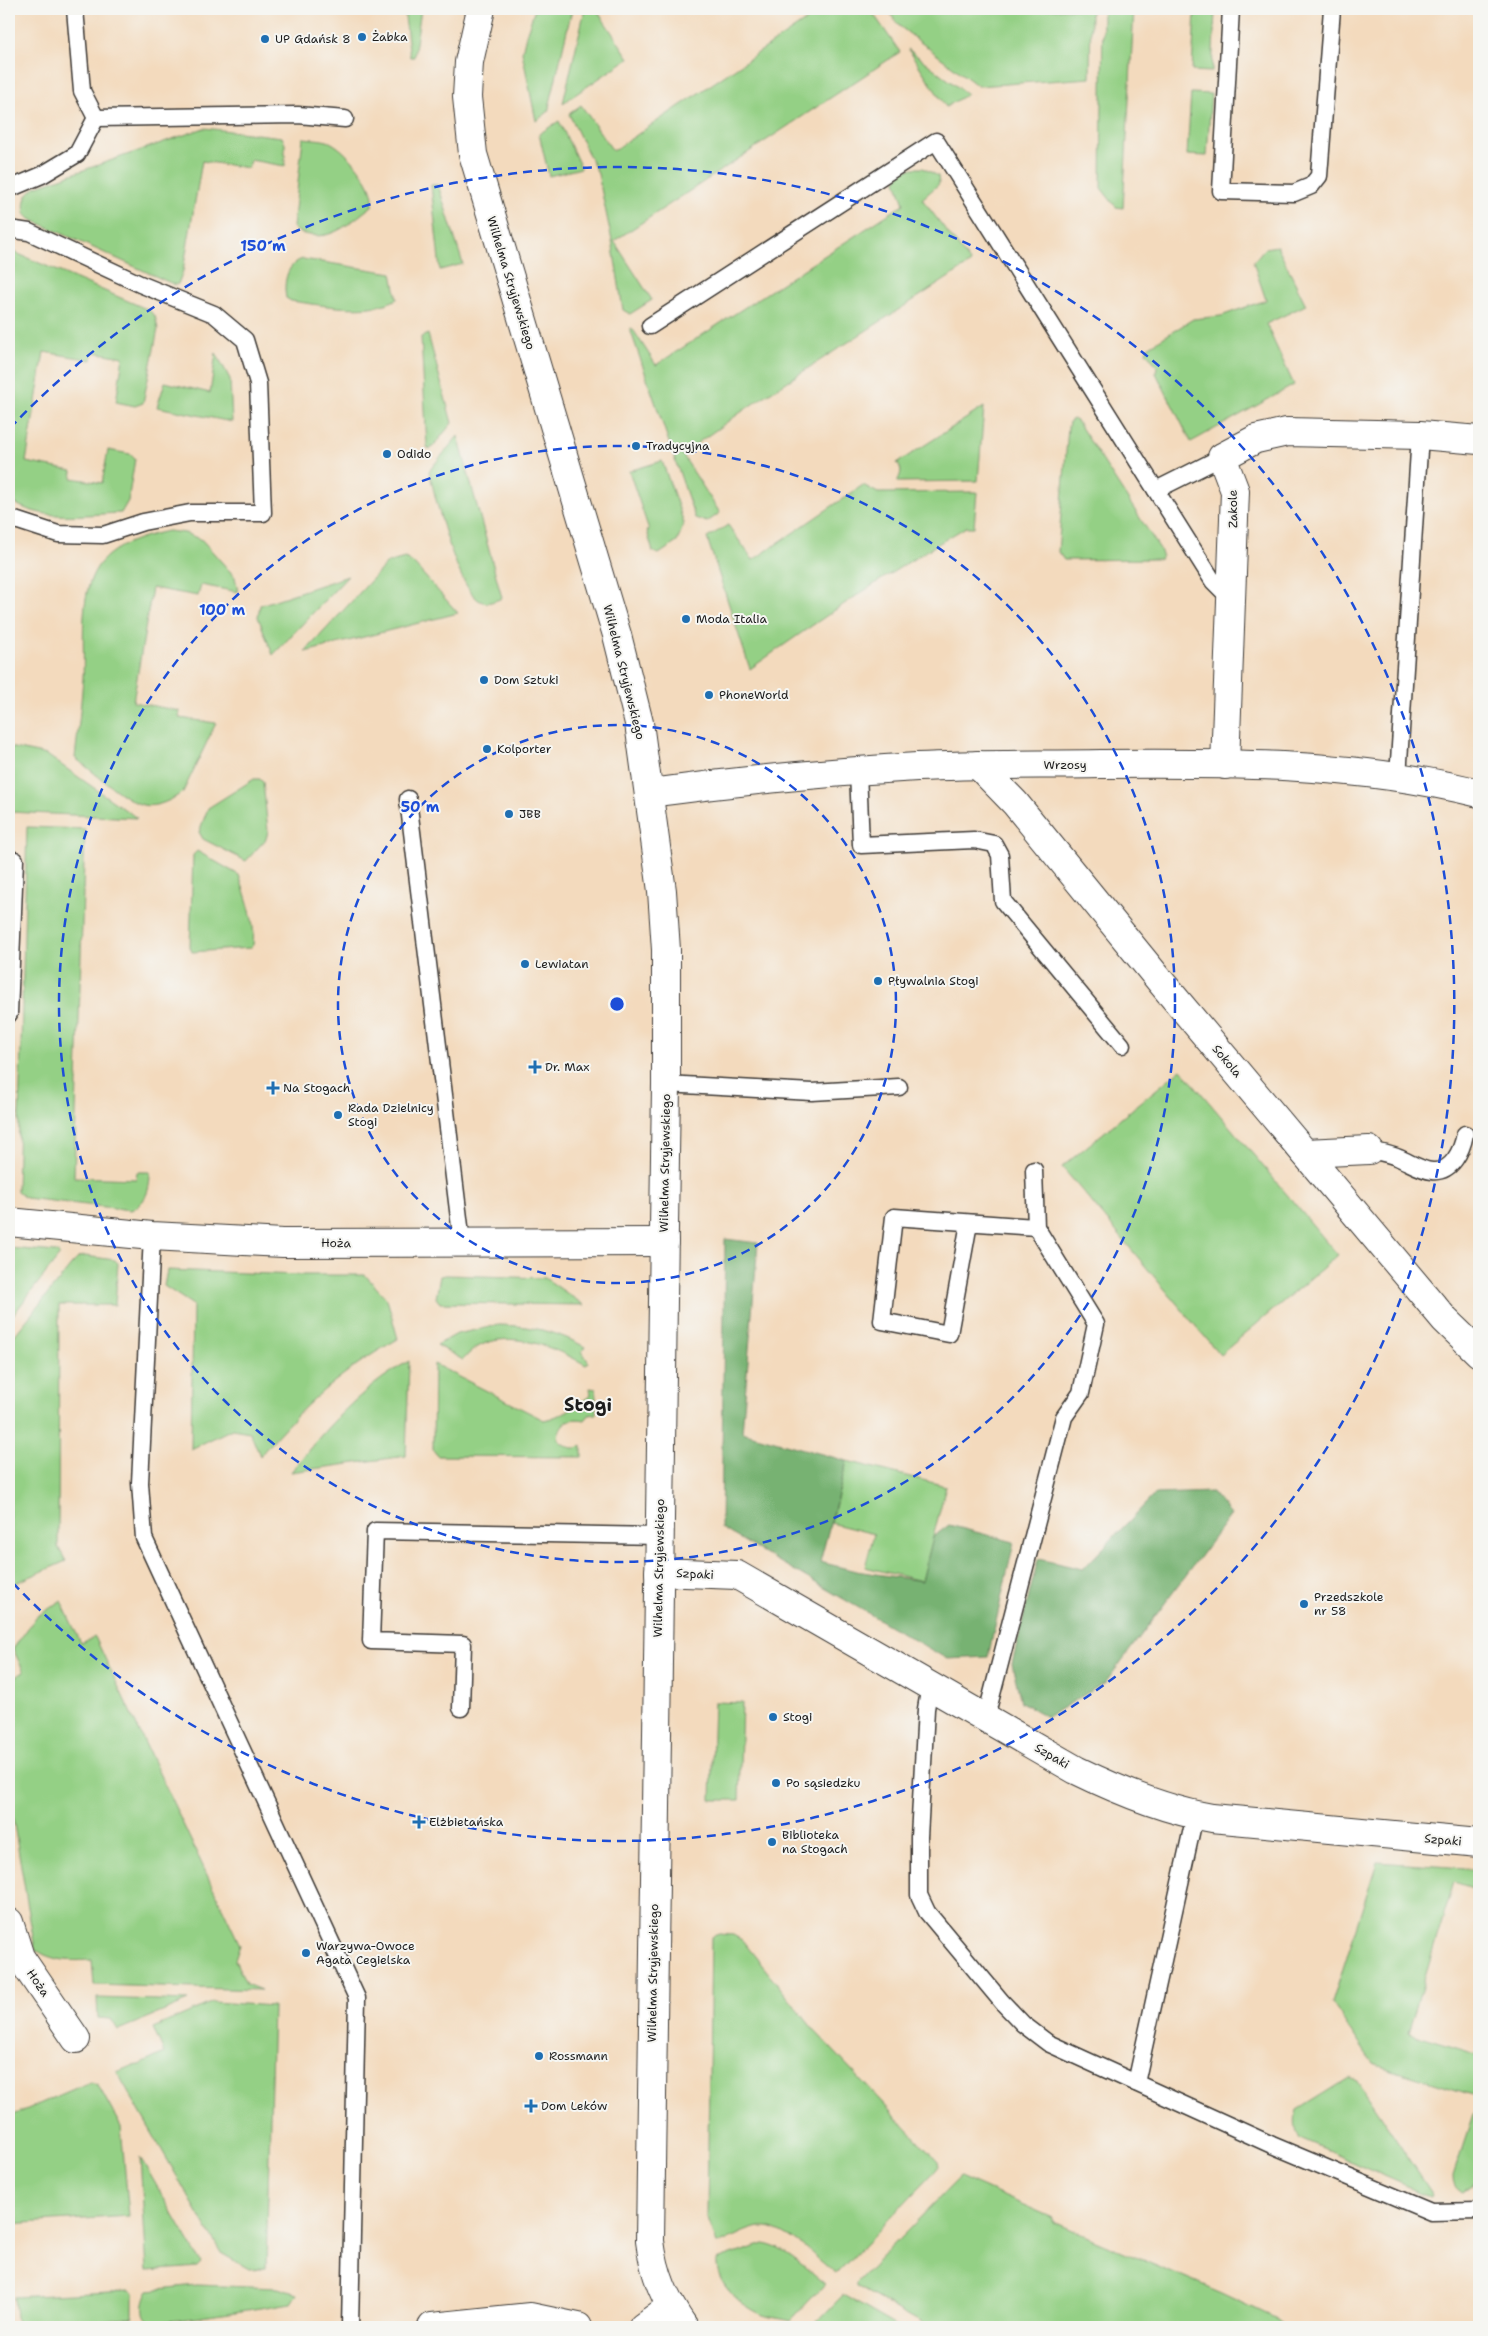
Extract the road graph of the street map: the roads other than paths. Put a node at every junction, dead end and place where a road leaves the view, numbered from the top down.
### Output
1 (75, 9) edge
2 (481, 9) edge
3 (1231, 9) edge
4 (1332, 9) edge
5 (96, 118) junction
6 (345, 119) dead end
7 (9, 189) edge
8 (9, 229) edge
9 (650, 326) dead end
10 (1420, 435) junction
11 (1479, 440) edge
12 (1222, 457) junction
13 (1156, 490) junction
14 (9, 518) edge
15 (1231, 599) junction
16 (978, 765) junction
17 (1225, 765) junction
18 (858, 770) junction
19 (1398, 777) junction
20 (650, 793) junction
21 (1479, 793) edge
22 (408, 799) dead end
23 (9, 860) edge
24 (9, 1014) edge
25 (1122, 1045) dead end
26 (666, 1084) junction
27 (899, 1087) dead end
28 (1464, 1134) dead end
29 (1369, 1150) joint
30 (1305, 1154) junction
31 (1034, 1170) dead end
32 (9, 1222) edge
33 (969, 1223) junction
34 (1036, 1227) junction
35 (152, 1236) junction
36 (664, 1242) junction
37 (462, 1243) junction
38 (1479, 1353) edge
39 (660, 1536) junction
40 (659, 1572) junction
41 (930, 1685) junction
42 (461, 1708) dead end
43 (986, 1717) junction
44 (1195, 1815) junction
45 (1479, 1843) edge
46 (9, 1922) edge
47 (76, 2039) dead end
48 (1136, 2083) junction
49 (1479, 2211) edge
50 (677, 2317) edge
51 (350, 2327) edge
52 (432, 2327) edge
53 (578, 2327) edge
54 (643, 2327) edge

1 - 5 lane
2 - 20 street, Wilhelma Stryjewskiego
3 - 4 lane
5 - 6 lane
5 - 7 lane
8 - 14 lane
9 - 13 lane
10 - 11 street
10 - 12 street
10 - 19 lane
12 - 13 lane
12 - 15 street, Zakole
13 - 15 lane
15 - 17 street, Zakole
16 - 17 street, Wrzosy
16 - 18 street, Wrzosy
16 - 30 street, Sokola
17 - 19 street, Wrzosy
18 - 20 street, Wrzosy
18 - 25 lane
19 - 21 street, Wrzosy
20 - 26 street, Wilhelma Stryjewskiego
22 - 37 lane
23 - 24 lane
26 - 27 lane
26 - 36 street, Wilhelma Stryjewskiego
28 - 29 lane
29 - 30 street
30 - 38 street, Sokola
31 - 34 lane
32 - 35 street, Hoża
33 - 33 lane
33 - 34 lane
34 - 43 lane
35 - 37 street, Hoża
35 - 51 lane
36 - 37 street, Hoża
36 - 39 street, Wilhelma Stryjewskiego
39 - 40 street, Wilhelma Stryjewskiego
39 - 42 lane
40 - 41 street, Szpaki
40 - 50 street, Wilhelma Stryjewskiego
41 - 43 street, Szpaki
41 - 48 lane
43 - 44 street, Szpaki
44 - 45 street, Szpaki
44 - 48 lane
46 - 47 street, Hoża
48 - 49 lane
50 - 54 street, Wilhelma Stryjewskiego
52 - 53 street

